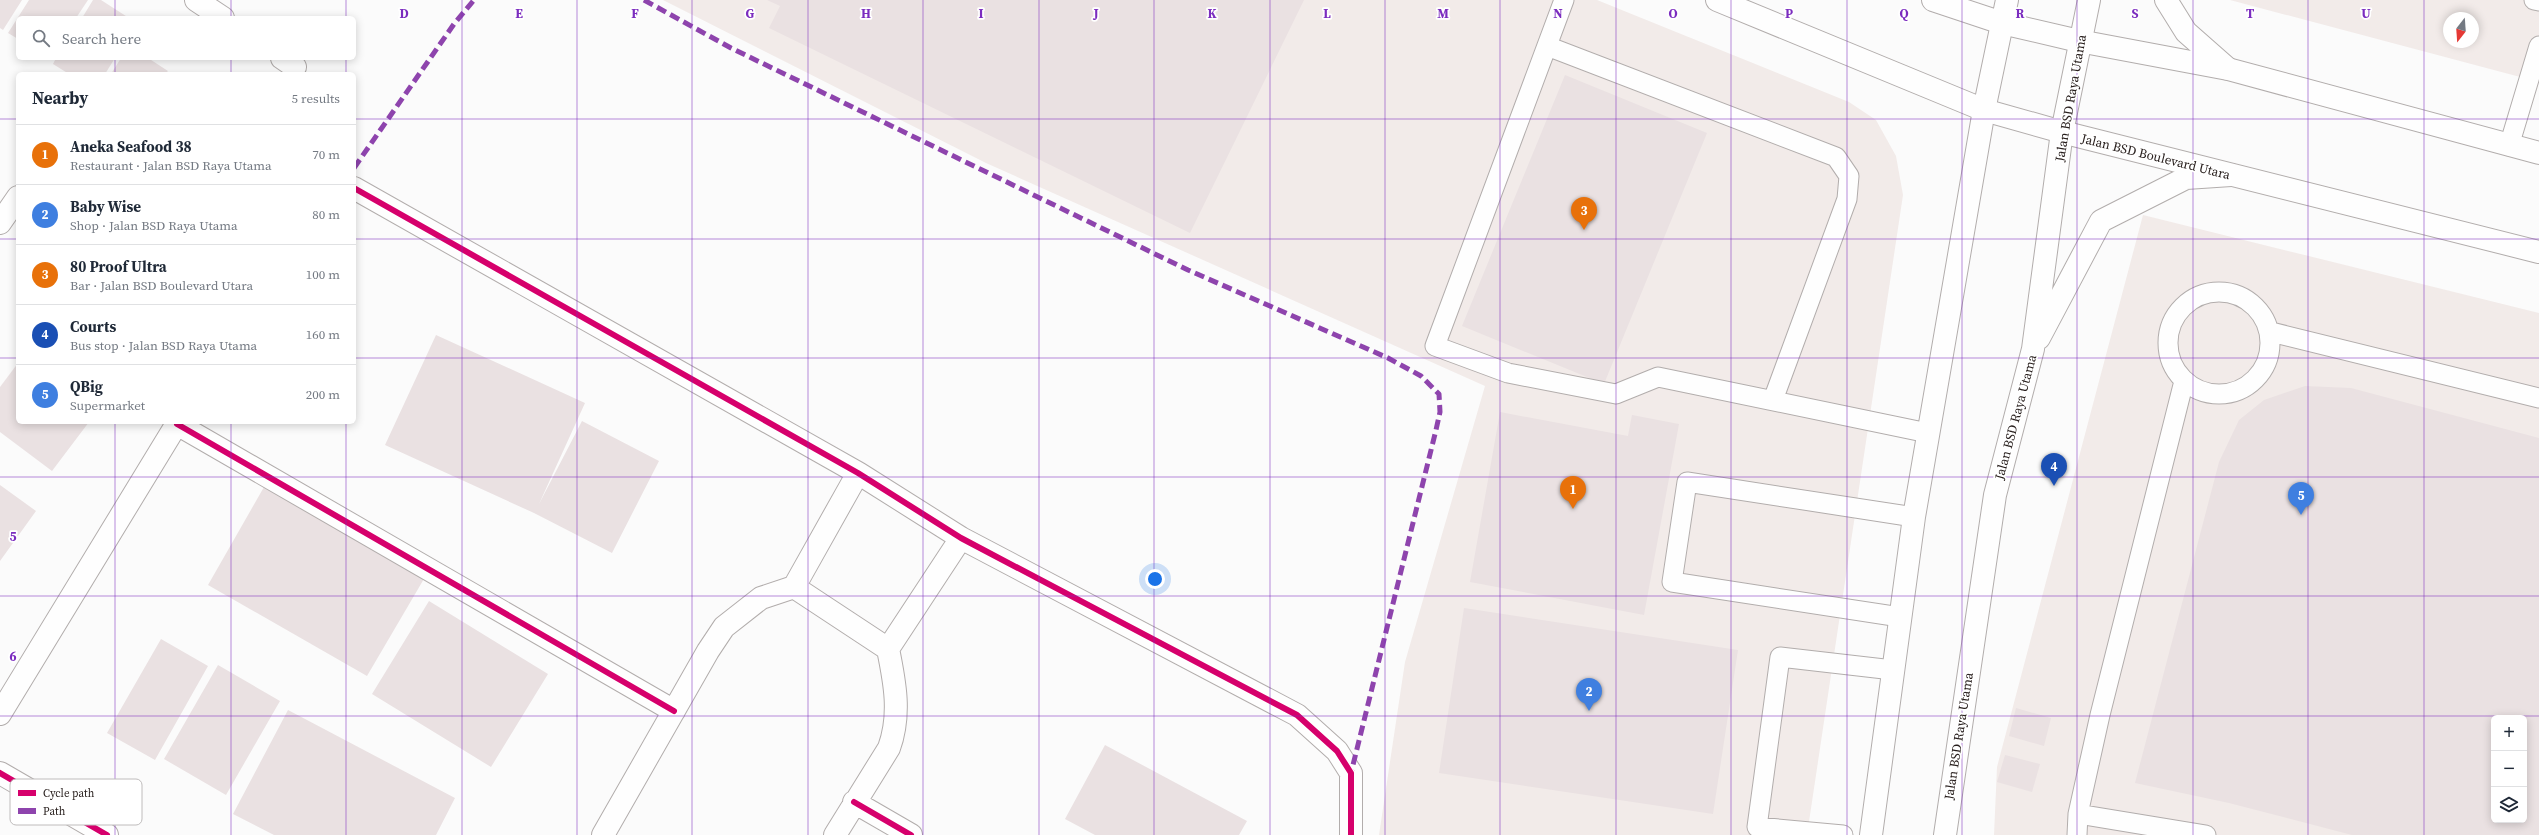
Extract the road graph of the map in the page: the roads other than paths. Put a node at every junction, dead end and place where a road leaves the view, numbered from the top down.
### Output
1 (196, 0) edge
2 (1564, 0) edge
3 (1716, 0) edge
4 (1933, 0) edge
5 (2007, 0) edge
6 (2089, 0) edge
7 (2166, 0) edge
8 (2534, 0) edge
9 (2539, 1) edge
10 (220, 16) edge
11 (2002, 23) junction
12 (2079, 41) junction
13 (1546, 46) junction
14 (2539, 46) edge
15 (2228, 69) junction
16 (1984, 110) junction
17 (2062, 132) junction
18 (2509, 146) junction
19 (2539, 153) edge
20 (2231, 175) junction
21 (356, 189) edge
22 (16, 200) edge
23 (0, 223) edge
24 (2539, 252) edge
25 (2271, 332) junction
26 (2033, 349) junction
27 (2184, 381) junction
28 (2539, 398) edge
29 (1773, 400) junction
30 (177, 424) edge
31 (180, 424) edge
32 (1928, 433) junction
33 (858, 473) junction
34 (1914, 517) junction
35 (961, 538) junction
36 (794, 587) junction
37 (1900, 617) junction
38 (888, 649) junction
39 (1893, 670) junction
40 (674, 711) junction
41 (0, 714) edge
42 (0, 773) edge
43 (10, 779) edge
44 (854, 802) junction
45 (2078, 814) junction
46 (90, 825) edge
47 (107, 835) edge
48 (603, 835) edge
49 (835, 835) edge
50 (911, 835) edge
51 (1351, 835) edge
52 (1843, 835) edge
53 (1871, 835) edge
54 (1945, 835) edge
55 (2077, 835) edge
56 (2206, 835) edge

1 - 10 main road
2 - 13 lane
3 - 16 main road, Jalan BSD Boulevard Utara
4 - 11 main road
5 - 11 main road
6 - 12 main road, Jalan BSD Raya Utama
7 - 15 main road
8 - 9 lane
11 - 12 main road
11 - 16 main road
12 - 15 main road
12 - 17 main road, Jalan BSD Raya Utama
13 - 29 lane
13 - 29 lane
14 - 18 lane
15 - 18 main road
16 - 17 main road, Jalan BSD Boulevard Utara
16 - 32 main road
17 - 20 main road, Jalan BSD Boulevard Utara
17 - 26 main road, Jalan BSD Raya Utama
18 - 19 main road
20 - 24 main road, Jalan BSD Boulevard Utara
20 - 26 main road
21 - 33 main road
22 - 23 main road
25 - 27 lane
25 - 27 lane
25 - 28 lane
26 - 54 main road, Jalan BSD Raya Utama
27 - 45 lane
29 - 32 lane
30 - 41 main road
31 - 40 main road
32 - 34 main road
33 - 35 main road
33 - 36 main road
34 - 37 main road
34 - 37 lane
35 - 38 main road
35 - 51 main road
36 - 38 main road
36 - 40 main road
37 - 39 main road
38 - 44 main road
39 - 52 lane
39 - 53 main road
40 - 48 main road
42 - 43 main road
44 - 49 main road
44 - 50 main road
45 - 55 lane
45 - 56 lane
46 - 47 main road

